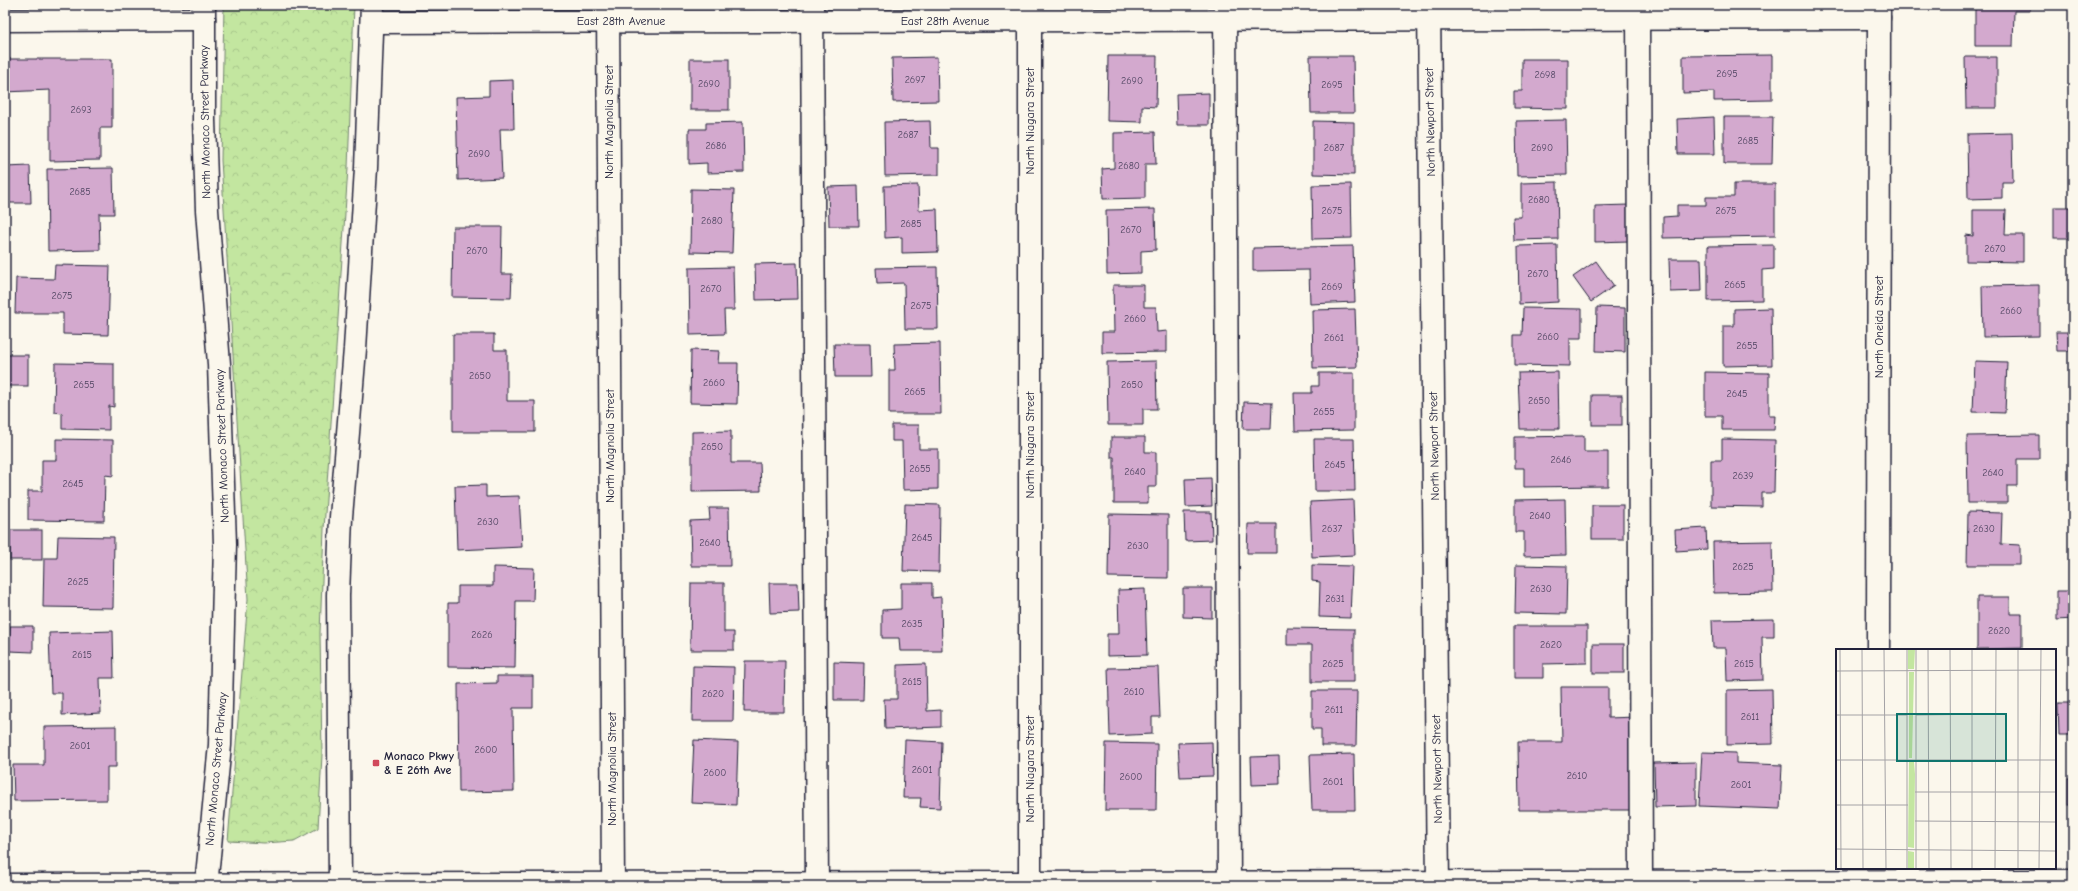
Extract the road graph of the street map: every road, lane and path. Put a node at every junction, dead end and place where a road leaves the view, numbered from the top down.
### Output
1 (1879, 11) edge
2 (204, 12) edge
3 (1225, 12) edge
4 (1429, 12) edge
5 (1638, 12) edge
6 (608, 13) edge
7 (812, 13) edge
8 (1030, 13) edge
9 (372, 14) edge
10 (5, 20) edge
11 (1878, 649) edge
12 (1875, 878) edge
13 (2073, 881) edge
14 (817, 884) edge
15 (1030, 884) edge
16 (1229, 884) edge
17 (1438, 884) edge
18 (1641, 884) edge
19 (5, 885) edge
20 (206, 885) edge
21 (340, 885) edge
22 (613, 885) edge

1 - 5 street, East 28th Avenue
1 - 11 street, North Oneida Street
2 - 10 street
2 - 20 street, North Monaco Street Parkway
3 - 4 street, East 28th Avenue
3 - 8 street, East 28th Avenue
3 - 16 street
4 - 5 street, East 28th Avenue
4 - 17 street, North Newport Street
5 - 18 street
6 - 7 street, East 28th Avenue
6 - 9 street, East 28th Avenue
6 - 22 street, North Magnolia Street
7 - 8 street, East 28th Avenue
7 - 14 street
8 - 15 street, North Niagara Street
9 - 21 street
12 - 13 street
12 - 18 street
14 - 15 street
14 - 22 street
15 - 16 street
16 - 17 street
17 - 18 street
19 - 20 street
20 - 21 street
21 - 22 street

